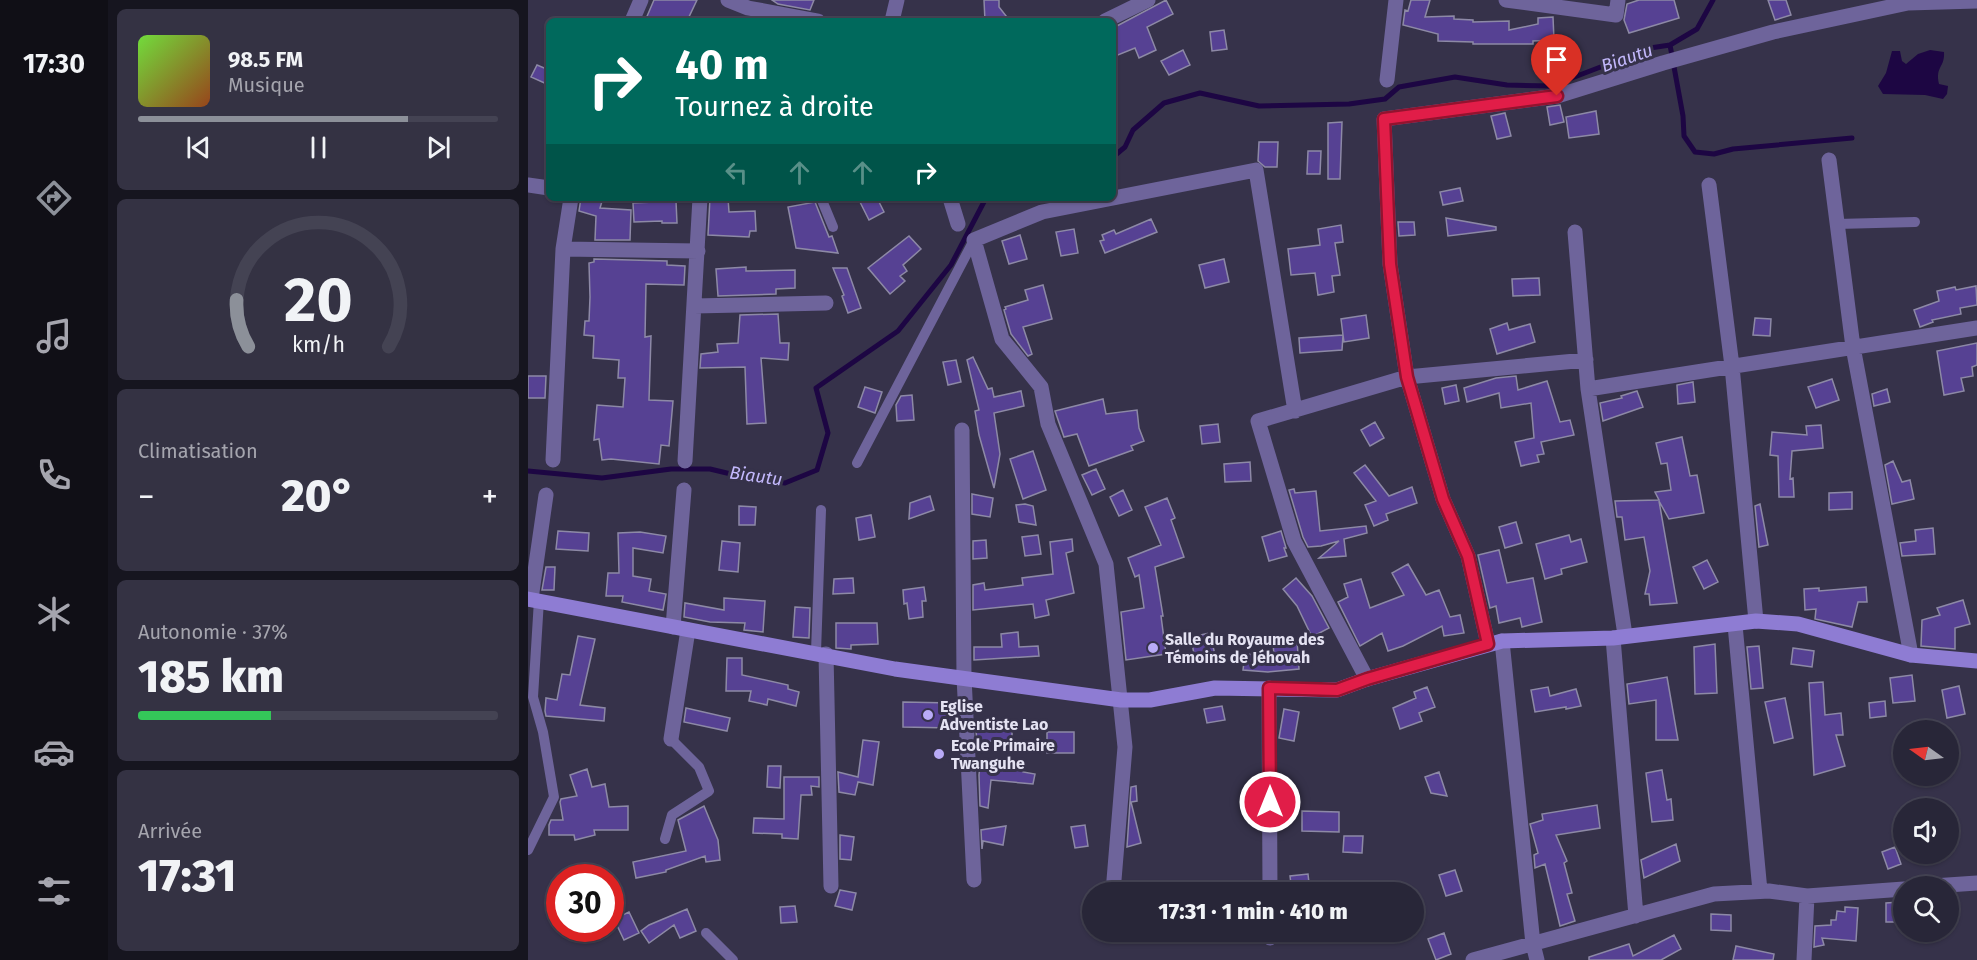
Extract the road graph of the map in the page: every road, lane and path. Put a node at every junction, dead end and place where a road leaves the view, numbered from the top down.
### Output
1 (641, 0) edge
2 (728, 0) edge
3 (897, 0) edge
4 (1148, 0) edge
5 (1396, 0) edge
6 (1506, 0) edge
7 (1618, 0) edge
8 (1977, 1) edge
9 (748, 10) edge
10 (633, 18) edge
11 (799, 18) edge
12 (893, 18) edge
13 (1111, 18) edge
14 (1387, 80) dead end
15 (1829, 160) dead end
16 (528, 185) edge
17 (1709, 185) dead end
18 (546, 188) edge
19 (1116, 198) edge
20 (571, 201) edge
21 (700, 201) edge
22 (822, 201) edge
23 (951, 201) edge
24 (1102, 201) edge
25 (1915, 222) dead end
26 (958, 224) dead end
27 (1837, 224) junction
28 (833, 227) dead end
29 (1575, 232) dead end
30 (974, 240) junction
31 (563, 249) junction
32 (698, 251) junction
33 (826, 303) dead end
34 (694, 306) junction
35 (1977, 328) edge
36 (1853, 347) junction
37 (1586, 360) junction
38 (1732, 366) junction
39 (1407, 377) junction
40 (1588, 389) junction
41 (1295, 411) junction
42 (962, 430) dead end
43 (553, 460) dead end
44 (685, 461) dead end
45 (857, 463) dead end
46 (684, 490) dead end
47 (546, 495) dead end
48 (821, 510) dead end
49 (533, 599) edge
50 (1756, 621) junction
51 (1735, 625) junction
52 (680, 629) junction
53 (1619, 637) junction
54 (1495, 643) junction
55 (821, 653) junction
56 (1911, 655) junction
57 (1977, 661) edge
58 (964, 677) junction
59 (1367, 679) junction
60 (1269, 688) junction
61 (1121, 700) junction
62 (671, 739) joint
63 (665, 839) dead end
64 (528, 850) edge
65 (974, 880) dead end
66 (1114, 882) edge
67 (1270, 882) edge
68 (1977, 883) edge
69 (1959, 884) edge
70 (831, 886) dead end
71 (1893, 890) edge
72 (1760, 891) junction
73 (1807, 896) junction
74 (1636, 916) junction
75 (706, 933) dead end
76 (1533, 944) junction
77 (733, 960) edge
78 (1473, 960) edge
79 (1538, 960) edge
80 (1803, 960) edge

1 - 10 street
2 - 9 street
3 - 12 street
4 - 13 street
5 - 14 street
6 - 7 street
8 - 39 street
9 - 11 street
15 - 27 street
16 - 18 street
17 - 38 street
19 - 41 street
20 - 31 street
21 - 32 street
22 - 28 lane
23 - 26 street
24 - 30 street
25 - 27 lane
27 - 36 street
29 - 37 street
30 - 45 lane
30 - 61 street
31 - 32 street
31 - 43 street
32 - 34 street
33 - 34 street
34 - 44 street
35 - 36 street
36 - 38 street
36 - 56 street
37 - 39 street
37 - 40 street
38 - 40 street
38 - 50 street
39 - 41 street
39 - 54 street
40 - 53 street
41 - 59 street
42 - 58 street
46 - 52 street
47 - 49 street
48 - 55 lane
49 - 52 street
49 - 64 lane
50 - 51 street
50 - 56 street
51 - 53 street
51 - 72 street
52 - 55 street
52 - 62 street
53 - 54 street
53 - 74 street
54 - 59 street
54 - 76 street
55 - 58 street
55 - 70 street
56 - 57 street
58 - 61 street
58 - 65 street
59 - 60 street
60 - 61 street
60 - 67 street
61 - 66 street
62 - 63 lane
68 - 69 street
71 - 73 street
72 - 73 street
72 - 74 street
73 - 80 street
74 - 76 street
75 - 77 lane
76 - 78 street
76 - 79 street

